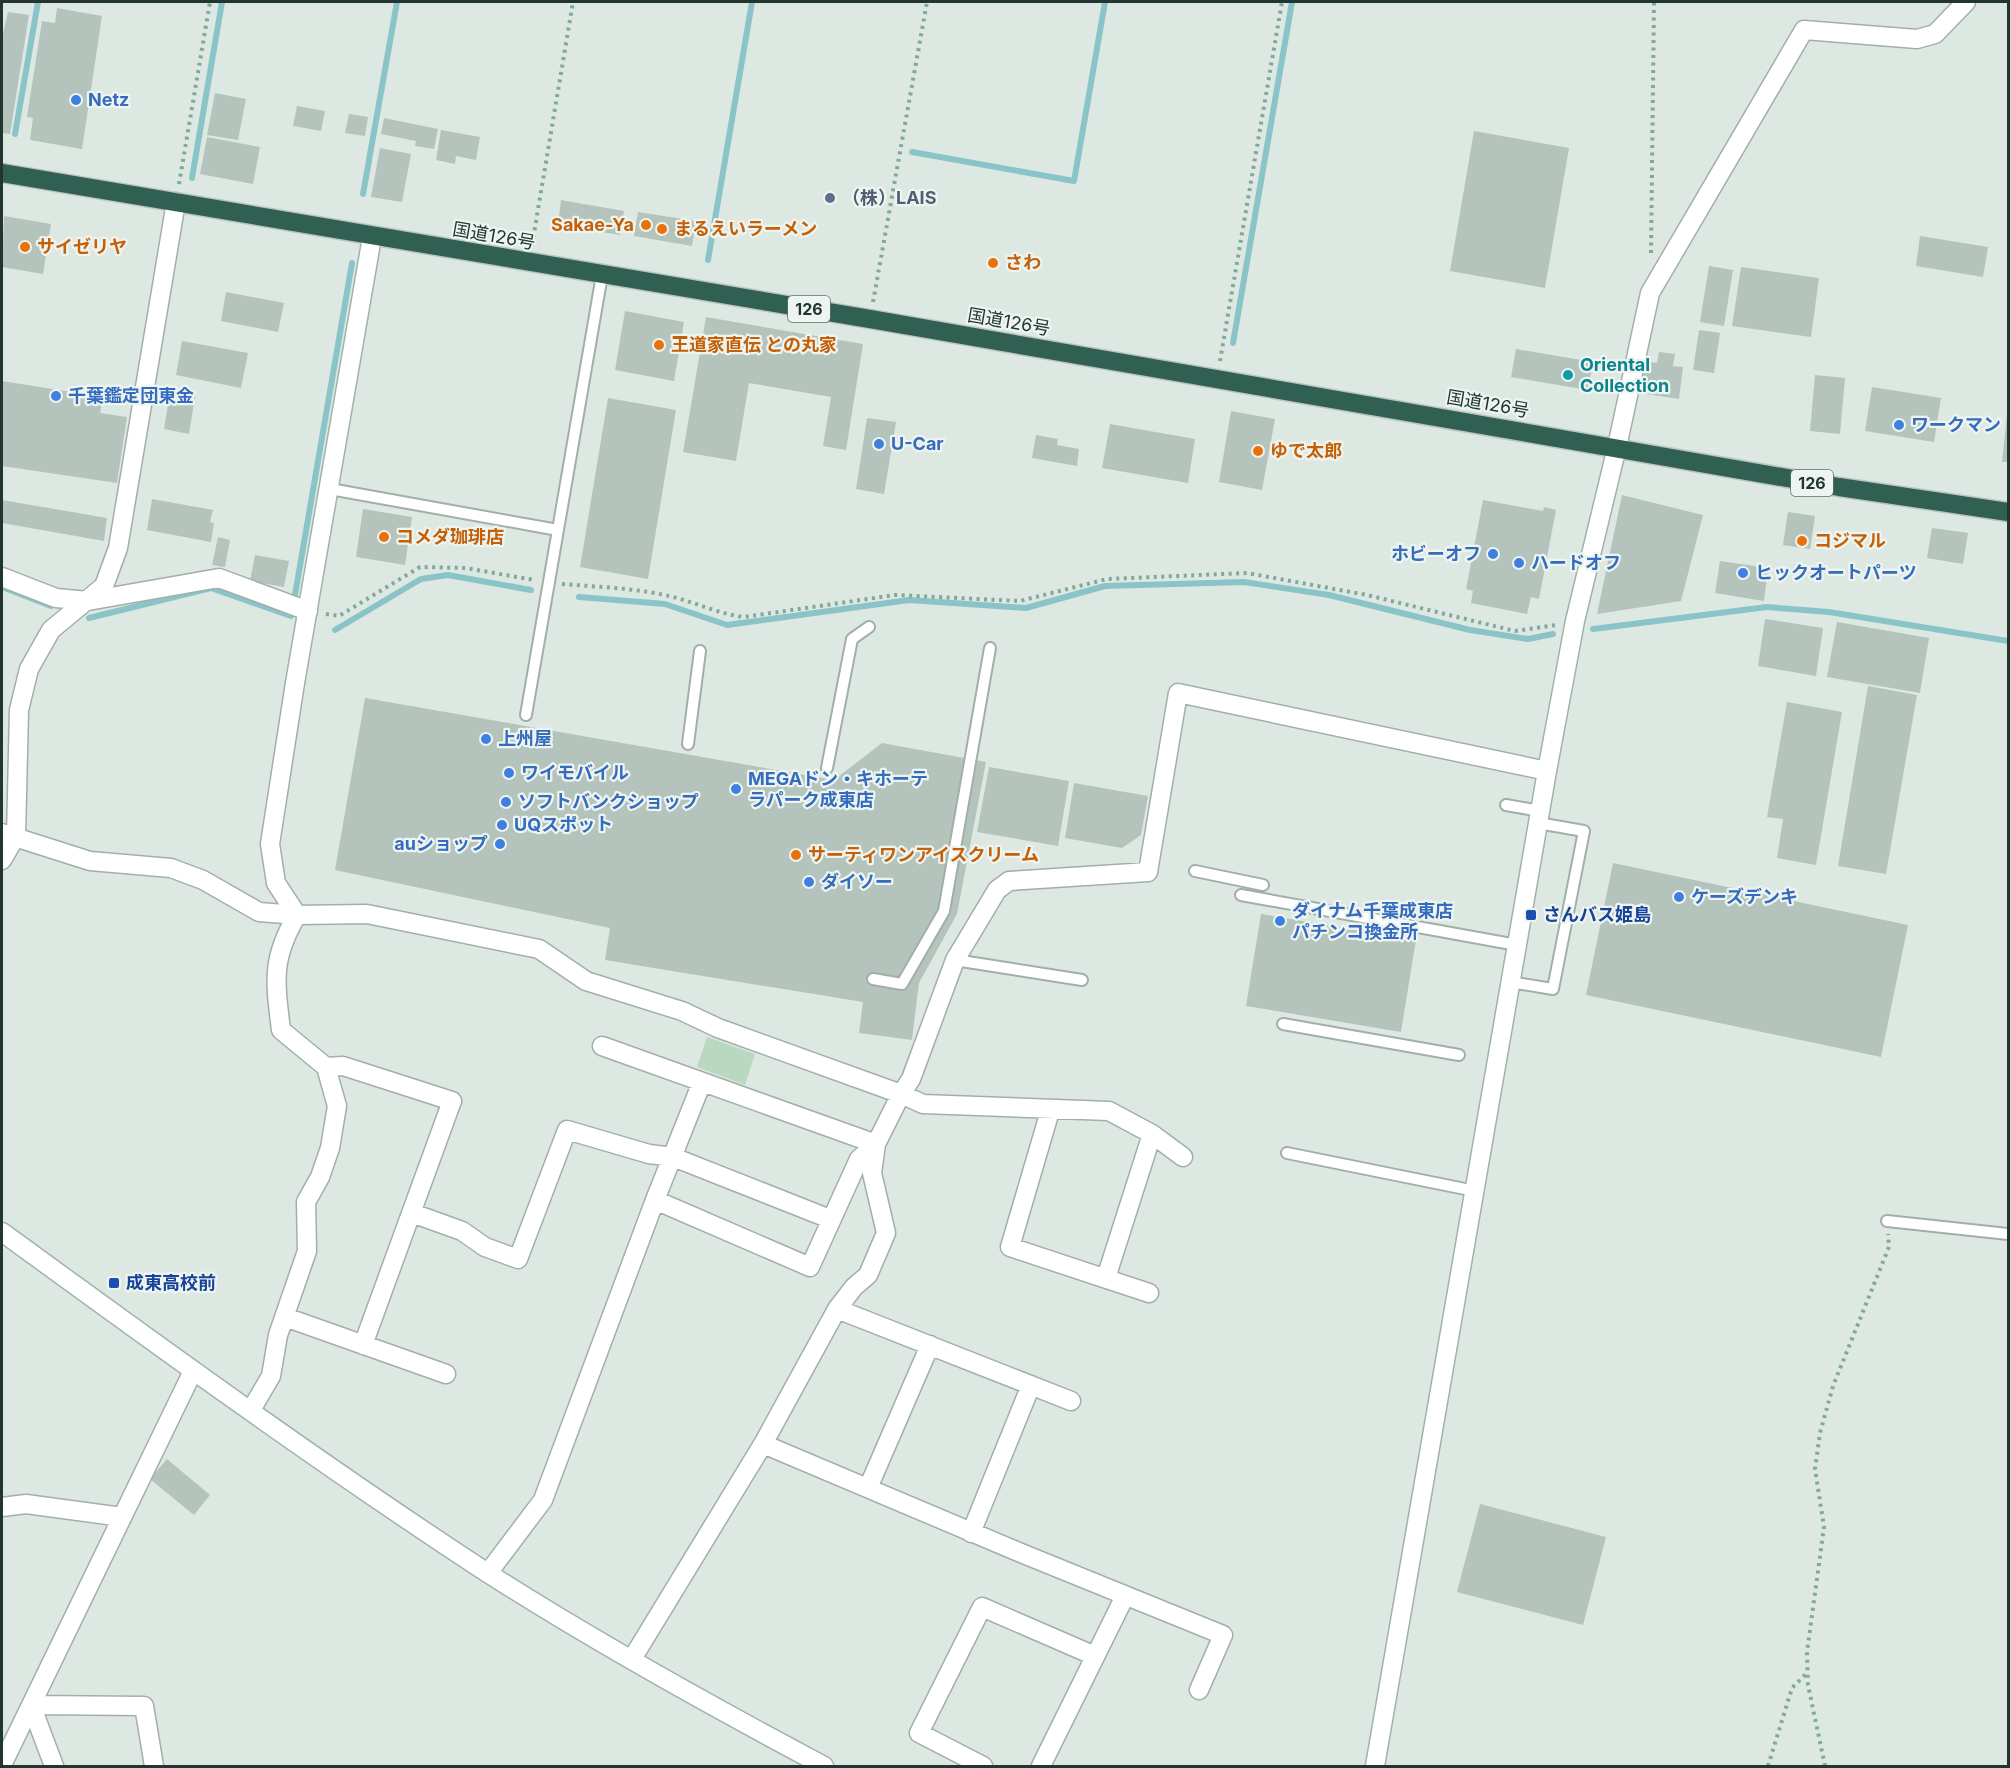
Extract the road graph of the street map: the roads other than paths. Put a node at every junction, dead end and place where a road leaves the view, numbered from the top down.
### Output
1 (1966, 2) edge
2 (2, 173) edge
3 (176, 202) junction
4 (372, 237) junction
5 (602, 275) junction
6 (1617, 447) junction
7 (330, 489) junction
8 (2008, 512) edge
9 (558, 530) junction
10 (2, 577) edge
11 (88, 601) junction
12 (308, 611) junction
13 (869, 627) dead end
14 (990, 648) dead end
15 (700, 651) dead end
16 (526, 715) dead end
17 (688, 744) dead end
18 (827, 768) dead end
19 (1547, 771) junction
20 (1506, 805) dead end
21 (1539, 817) junction
22 (9, 834) edge
23 (2, 860) edge
24 (1195, 871) dead end
25 (1263, 885) dead end
26 (1241, 895) dead end
27 (297, 915) junction
28 (1517, 945) junction
29 (955, 960) junction
30 (873, 979) dead end
31 (1082, 980) dead end
32 (1510, 982) junction
33 (1282, 1024) dead end
34 (602, 1046) dead end
35 (1459, 1055) dead end
36 (326, 1068) junction
37 (702, 1082) junction
38 (901, 1094) junction
39 (1050, 1111) junction
40 (1152, 1134) junction
41 (876, 1144) junction
42 (1287, 1153) dead end
43 (673, 1157) junction
44 (1183, 1157) dead end
45 (1475, 1191) junction
46 (655, 1200) junction
47 (412, 1213) junction
48 (830, 1219) junction
49 (1887, 1221) road end
50 (2, 1232) edge
51 (2008, 1234) edge
52 (1106, 1278) junction
53 (1149, 1293) dead end
54 (837, 1309) junction
55 (285, 1317) junction
56 (363, 1345) junction
57 (930, 1346) junction
58 (193, 1371) junction
59 (446, 1374) dead end
60 (1031, 1385) junction
61 (1071, 1401) dead end
62 (251, 1410) junction
63 (763, 1444) junction
64 (868, 1488) junction
65 (2, 1507) edge
66 (122, 1517) junction
67 (971, 1533) junction
68 (488, 1573) junction
69 (1125, 1596) junction
70 (1095, 1656) junction
71 (632, 1659) junction
72 (1199, 1690) dead end
73 (31, 1704) junction
74 (2, 1765) edge
75 (54, 1767) edge
76 (154, 1767) edge
77 (824, 1767) edge
78 (983, 1767) edge
79 (1041, 1767) edge
80 (1376, 1767) edge

1 - 6 street
2 - 3 highway, 国道126号 / 126
3 - 4 highway, 国道126号 / 126
3 - 11 street
4 - 5 highway, 国道126号 / 126
4 - 7 street
5 - 6 highway, 国道126号 / 126
5 - 9 lane
6 - 8 highway, 国道126号 / 126
6 - 19 street
7 - 9 lane
7 - 12 street
9 - 16 lane
10 - 11 street
11 - 12 street
11 - 22 street
12 - 27 street
13 - 18 lane
14 - 30 lane
15 - 17 lane
19 - 21 street
19 - 29 street
20 - 21 lane
21 - 28 street
21 - 32 lane
22 - 23 street
22 - 27 street
24 - 25 lane
26 - 28 lane
27 - 36 street
27 - 38 street
28 - 32 street
29 - 31 lane
29 - 38 street
32 - 45 street
33 - 35 lane
34 - 37 street
36 - 47 street
36 - 55 street
37 - 41 street
37 - 43 street
38 - 39 street
38 - 41 street
39 - 40 street
39 - 52 street
40 - 44 street
40 - 52 street
41 - 48 street
41 - 54 street
42 - 45 lane
43 - 46 street
43 - 47 street
43 - 48 street
45 - 80 street
46 - 48 street
46 - 68 street
47 - 56 street
49 - 51 lane
50 - 58 street
52 - 53 street
54 - 57 street
54 - 63 street
55 - 56 street
55 - 62 street
56 - 59 street
57 - 60 street
57 - 64 street
58 - 62 street
58 - 66 street
60 - 61 street
60 - 67 street
62 - 68 street
63 - 64 street
63 - 71 street
64 - 67 street
65 - 66 street
66 - 73 street
67 - 69 street
68 - 71 street
69 - 70 street
69 - 72 street
70 - 78 street
70 - 79 street
71 - 77 street
73 - 74 street
73 - 75 street
73 - 76 street

